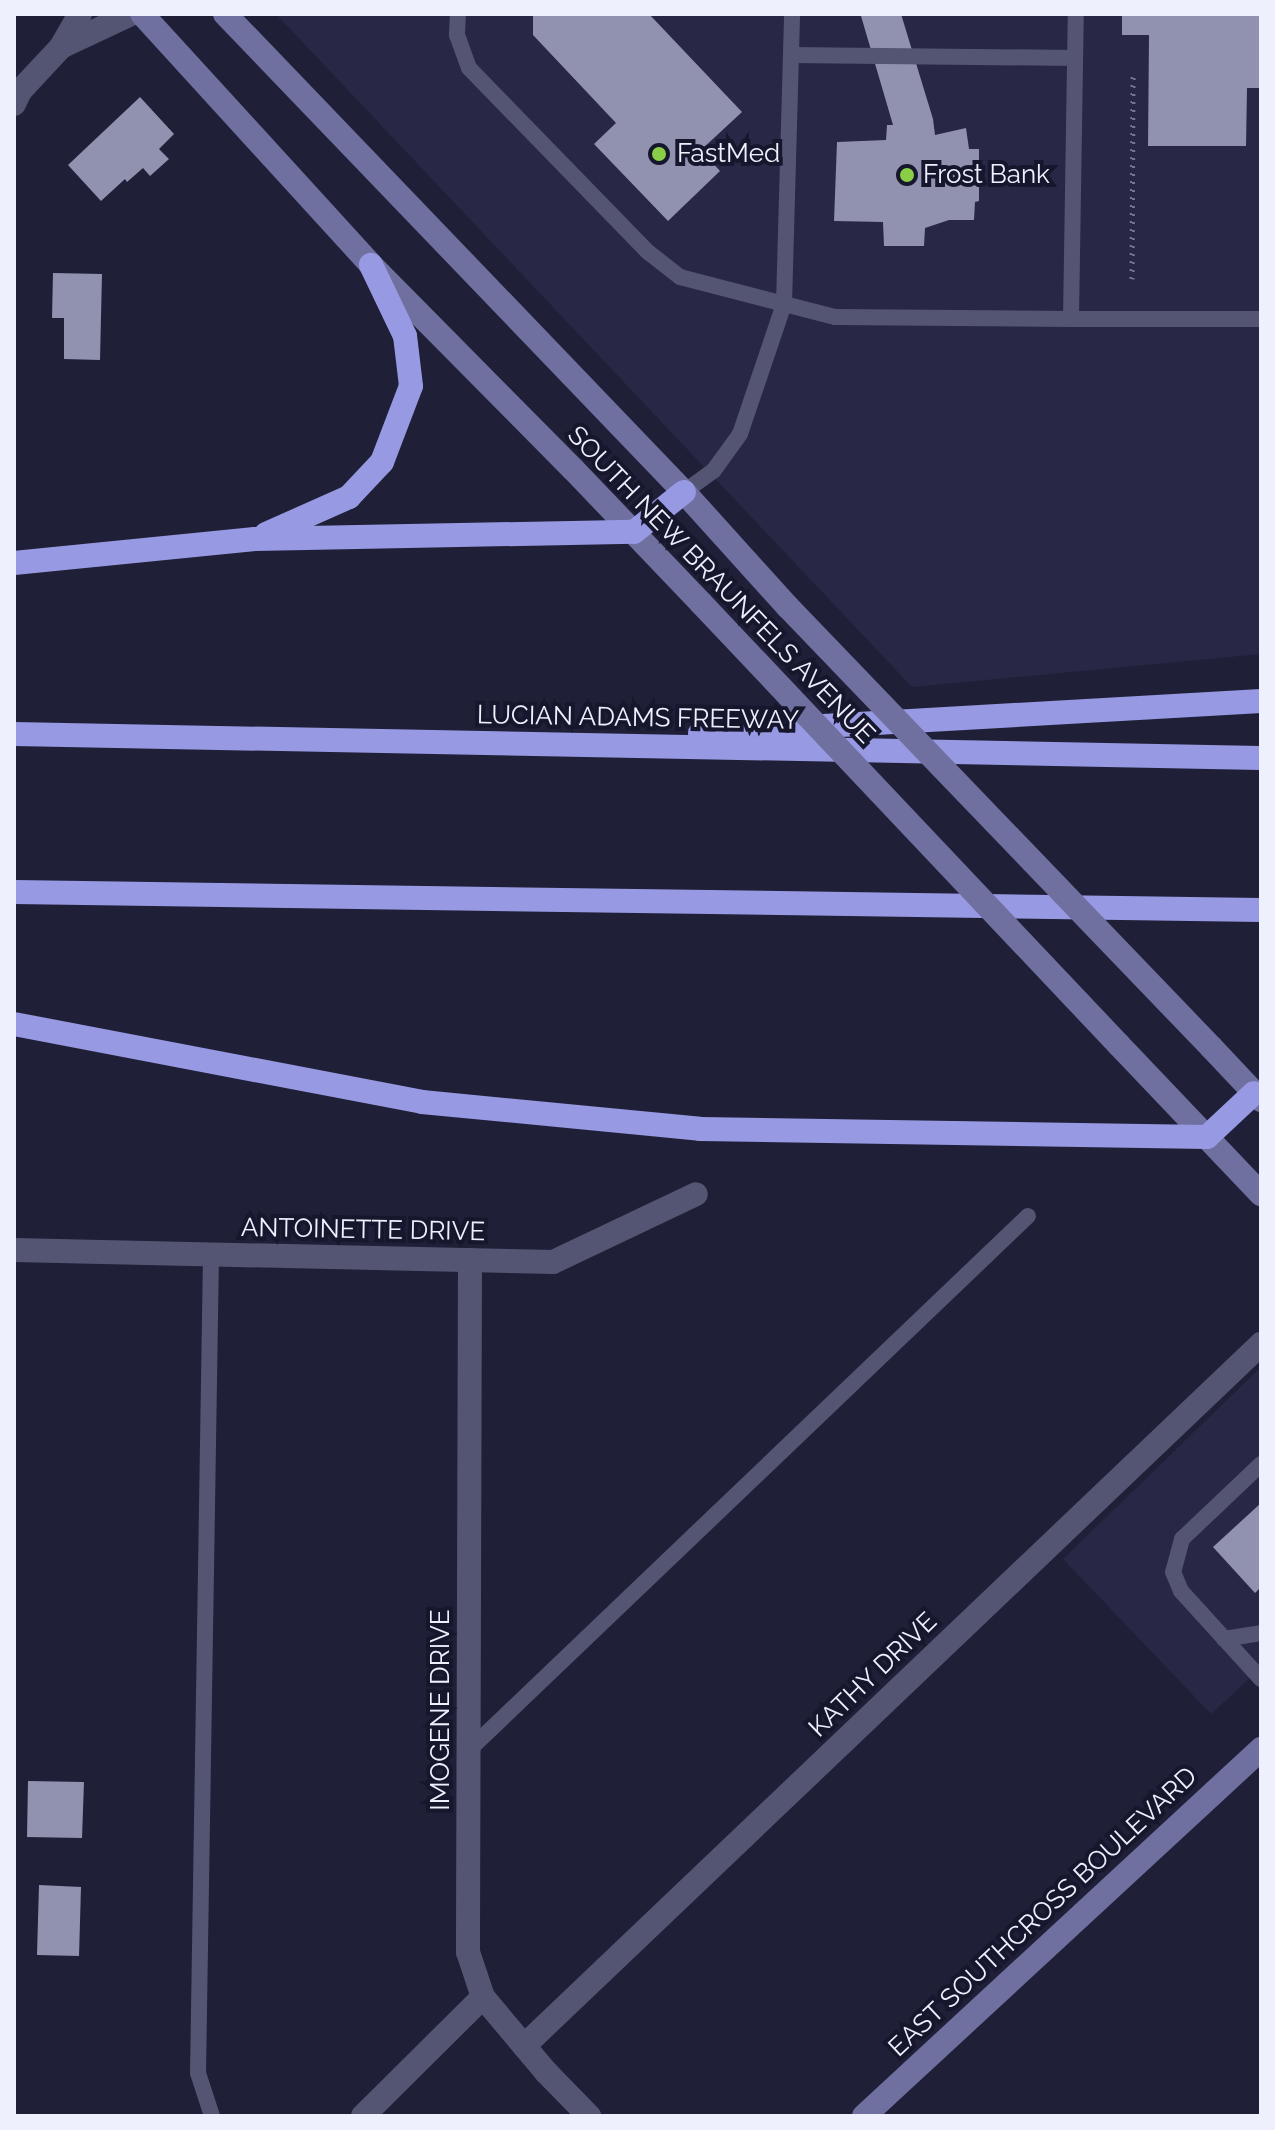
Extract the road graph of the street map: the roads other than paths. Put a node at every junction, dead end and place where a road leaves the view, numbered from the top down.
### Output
1 (80, 14) edge
2 (131, 14) edge
3 (142, 14) edge
4 (225, 14) edge
5 (458, 14) edge
6 (792, 14) edge
7 (1076, 14) edge
8 (61, 47) junction
9 (791, 55) junction
10 (1075, 58) junction
11 (14, 104) edge
12 (371, 265) junction
13 (784, 304) junction
14 (1071, 319) junction
15 (1261, 319) edge
16 (684, 492) junction
17 (634, 532) junction
18 (255, 539) junction
19 (14, 563) edge
20 (1261, 701) edge
21 (14, 734) edge
22 (509, 744) junction
23 (1261, 758) edge
24 (14, 892) edge
25 (1261, 910) edge
26 (14, 1024) edge
27 (1258, 1096) edge
28 (1207, 1137) junction
29 (696, 1194) dead end
30 (1261, 1194) edge
31 (1028, 1216) dead end
32 (14, 1250) edge
33 (211, 1255) junction
34 (470, 1260) junction
35 (1261, 1344) edge
36 (1261, 1464) edge
37 (1261, 1633) edge
38 (1224, 1639) junction
39 (1261, 1679) edge
40 (1261, 1749) edge
41 (469, 1750) junction
42 (483, 1997) junction
43 (524, 2046) junction
44 (212, 2116) edge
45 (363, 2116) edge
46 (589, 2116) edge
47 (864, 2116) edge

1 - 8 street
2 - 8 street
3 - 12 main road, SOUTH NEW BRAUNFELS AVENUE
4 - 16 main road, SOUTH NEW BRAUNFELS AVENUE
5 - 13 lane
6 - 9 lane
7 - 10 lane
8 - 11 street
9 - 10 lane
9 - 13 lane
10 - 14 lane
12 - 17 main road, SOUTH NEW BRAUNFELS AVENUE
12 - 18 highway
13 - 14 lane
13 - 16 lane
14 - 15 lane
16 - 17 highway
16 - 27 main road, SOUTH NEW BRAUNFELS AVENUE, bridge
17 - 18 highway
17 - 28 main road, SOUTH NEW BRAUNFELS AVENUE, bridge
18 - 19 highway
20 - 22 highway
21 - 22 highway, LUCIAN ADAMS FREEWAY
22 - 23 highway, LUCIAN ADAMS FREEWAY
24 - 25 highway
26 - 28 highway
27 - 28 highway
28 - 30 main road, SOUTH NEW BRAUNFELS AVENUE
29 - 34 street, ANTOINETTE DRIVE
31 - 41 lane
32 - 33 street, ANTOINETTE DRIVE
33 - 34 street, ANTOINETTE DRIVE
33 - 44 lane
34 - 41 street, IMOGENE DRIVE
35 - 43 street, KATHY DRIVE
36 - 38 lane
37 - 38 lane
38 - 39 lane
40 - 47 main road, EAST SOUTHCROSS BOULEVARD
41 - 42 street, IMOGENE DRIVE
42 - 43 street, IMOGENE DRIVE
42 - 45 street
43 - 46 street, IMOGENE DRIVE

